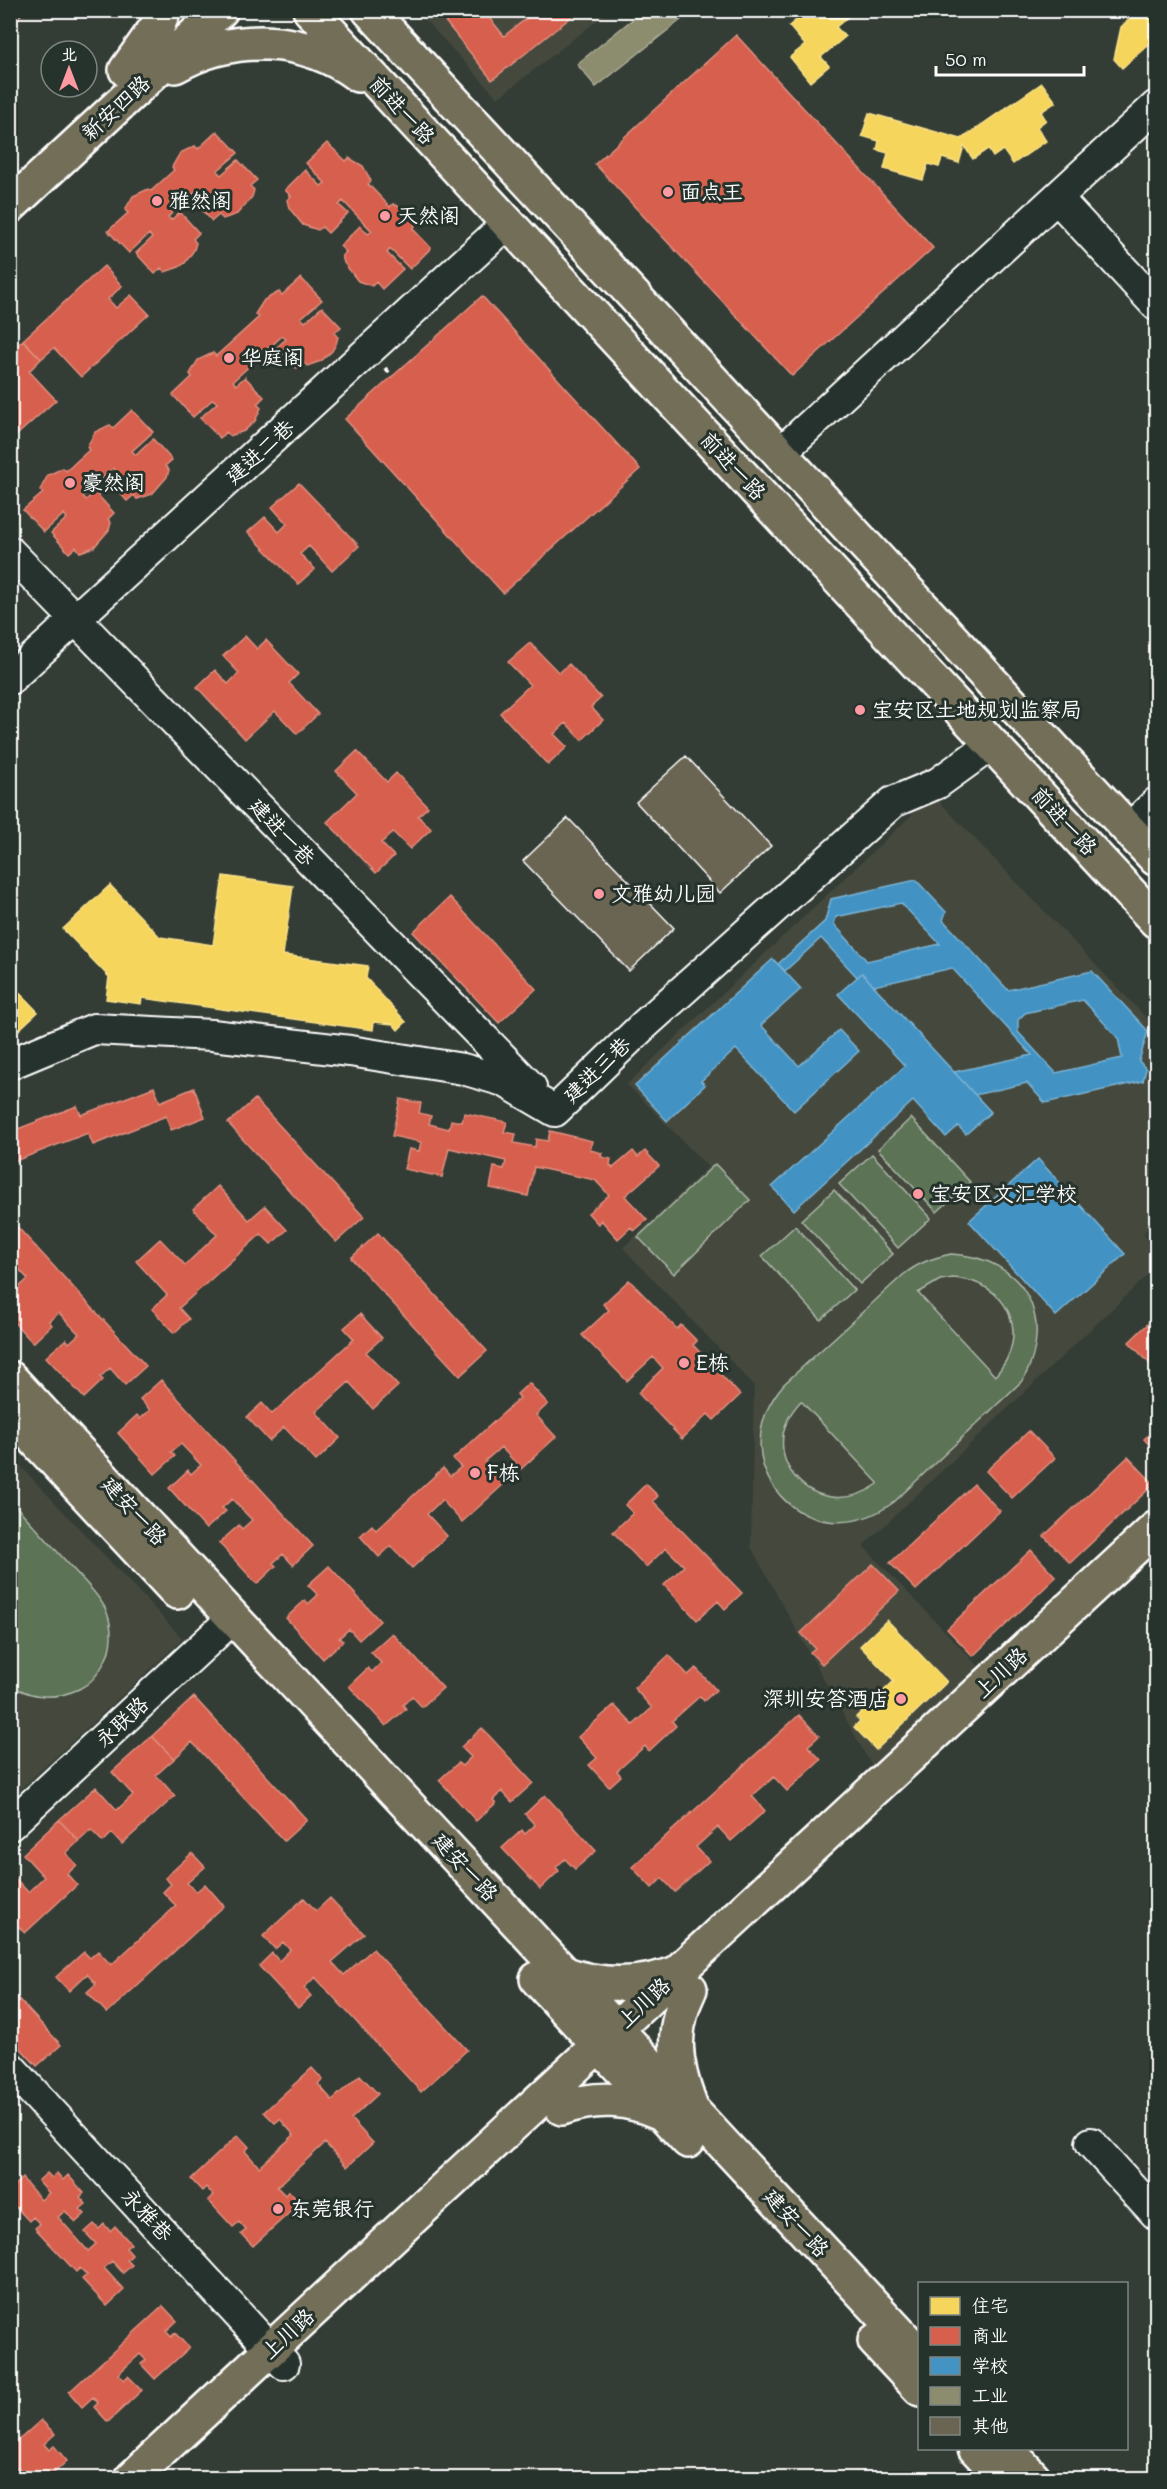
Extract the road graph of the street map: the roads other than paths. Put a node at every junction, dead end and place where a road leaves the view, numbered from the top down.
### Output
1 (164, 10) edge
2 (190, 10) edge
3 (221, 10) edge
4 (310, 10) edge
5 (369, 10) edge
6 (383, 10) edge
7 (410, 55) junction
8 (133, 78) junction
9 (396, 103) junction
10 (1156, 106) edge
11 (10, 177) edge
12 (1057, 198) junction
13 (10, 206) edge
14 (508, 223) junction
15 (1156, 306) edge
16 (780, 453) junction
17 (10, 552) edge
18 (75, 620) junction
19 (10, 679) edge
20 (992, 744) junction
21 (1156, 804) edge
22 (1129, 829) junction
23 (1156, 858) edge
24 (1156, 921) edge
25 (10, 1064) edge
26 (555, 1111) junction
27 (10, 1378) edge
28 (10, 1413) edge
29 (1156, 1528) edge
30 (1156, 1556) edge
31 (225, 1626) junction
32 (10, 1826) edge
33 (684, 1981) junction
34 (557, 1983) junction
35 (615, 2045) junction
36 (10, 2067) edge
37 (558, 2098) junction
38 (679, 2113) junction
39 (1091, 2143) dead end
40 (1156, 2214) edge
41 (918, 2353) edge
42 (277, 2357) junction
43 (918, 2387) edge
44 (977, 2450) edge
45 (1008, 2450) edge
46 (132, 2478) edge
47 (161, 2478) edge
48 (1003, 2478) edge
49 (1034, 2478) edge

1 - 8 main road
2 - 8 main road, 新安四路
3 - 8 main road, 新安四路
4 - 9 main road, 前进一路
5 - 7 main road, 前进一路
6 - 7 main road
7 - 16 main road, 前进一路
8 - 9 main road
8 - 11 main road, 新安四路
8 - 13 main road, 新安四路
9 - 14 main road, 前进一路
10 - 12 street
12 - 15 street
12 - 16 street
14 - 18 street, 建进二巷
14 - 20 main road, 前进一路
16 - 22 main road, 前进一路
17 - 18 street, 建进一巷
18 - 19 street, 建进二巷
18 - 26 street, 建进一巷
20 - 24 main road, 前进一路
20 - 26 street, 建进三巷
21 - 22 street
22 - 23 main road, 前进一路
25 - 26 street, 建进三巷
27 - 31 main road, 建安一路
28 - 31 main road, 建安一路
29 - 33 main road, 上川路
30 - 33 main road, 上川路
31 - 32 street, 永联路
31 - 34 main road, 建安一路
33 - 34 main road
33 - 35 main road, 上川路
33 - 38 main road
34 - 35 main road, 建安一路
34 - 37 main road
35 - 37 main road, 上川路
35 - 38 main road, 建安一路
36 - 42 street, 永雅巷
37 - 38 main road
37 - 42 main road, 上川路
38 - 41 main road, 建安一路
38 - 43 main road, 建安一路
39 - 40 street
42 - 46 main road, 上川路
42 - 47 main road, 上川路
44 - 48 main road
45 - 49 main road

